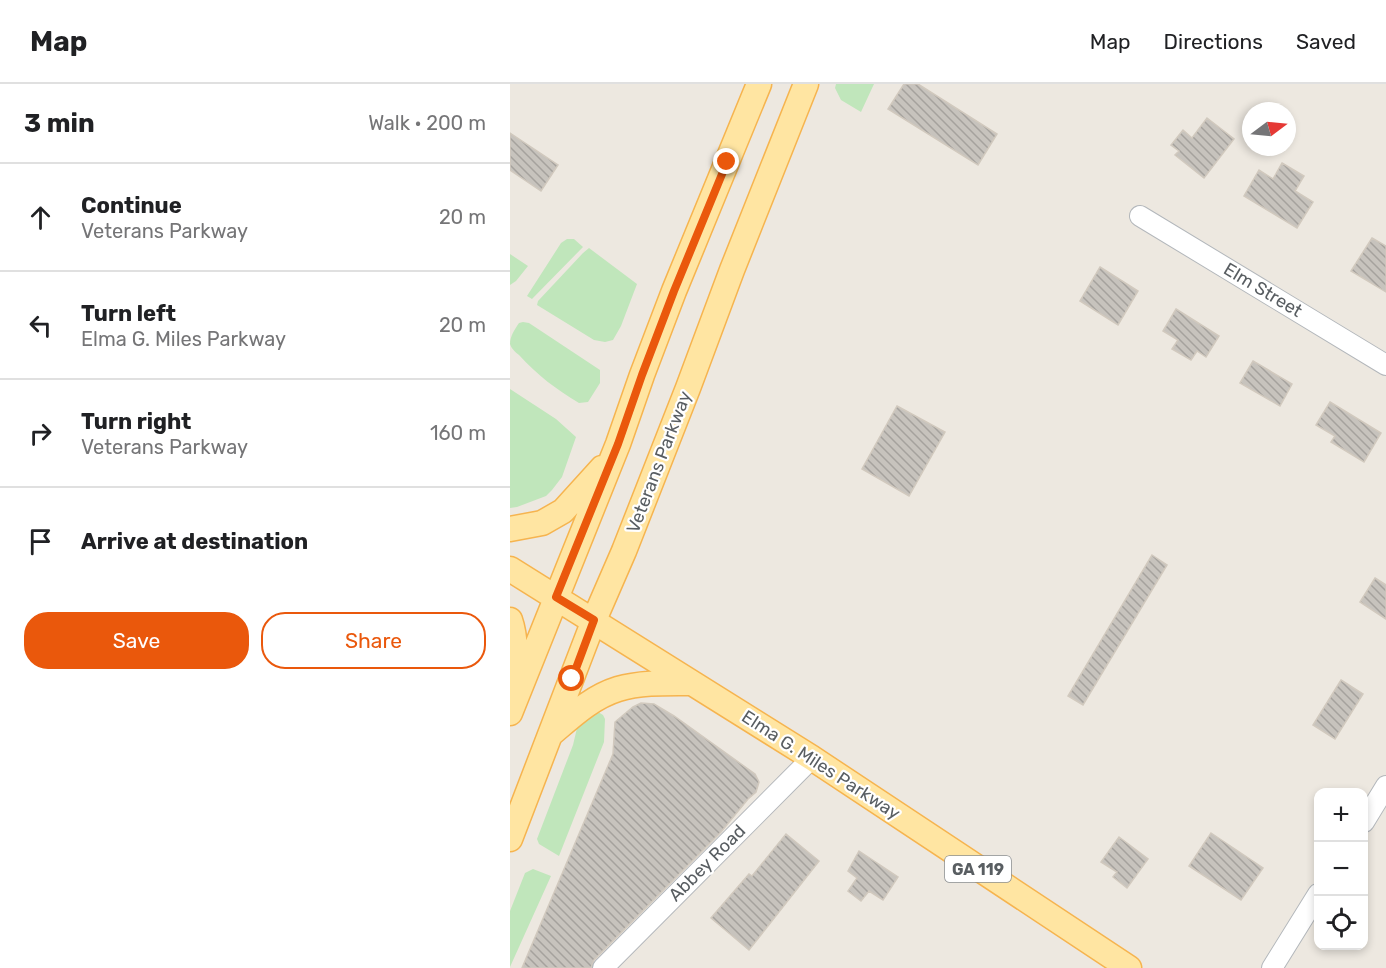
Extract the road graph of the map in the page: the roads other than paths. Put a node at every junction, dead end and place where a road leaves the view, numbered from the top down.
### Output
1 (759, 84) edge
2 (806, 84) edge
3 (1140, 216) dead end
4 (1386, 365) edge
5 (612, 457) junction
6 (510, 529) edge
7 (510, 569) edge
8 (556, 597) junction
9 (510, 620) edge
10 (594, 620) junction
11 (694, 683) junction
12 (512, 708) edge
13 (550, 734) junction
14 (812, 758) junction
15 (1386, 786) edge
16 (1368, 815) edge
17 (510, 839) edge
18 (1317, 896) edge
19 (603, 968) edge
20 (1129, 968) edge
21 (1272, 968) edge

1 - 5 main road
2 - 10 main road, Veterans Parkway
3 - 4 street, Elm Street
5 - 6 main road
5 - 8 main road
7 - 8 main road, Elma G. Miles Parkway / GA 119
8 - 10 main road, Elma G. Miles Parkway / GA 119
8 - 12 main road
9 - 12 main road
10 - 11 main road, Elma G. Miles Parkway / GA 119
10 - 13 main road, Veterans Parkway
11 - 13 main road
11 - 14 main road, Elma G. Miles Parkway / GA 119
13 - 17 main road, Veterans Parkway
14 - 19 street, Abbey Road
14 - 20 main road, Elma G. Miles Parkway / GA 119
15 - 16 street
18 - 21 street

